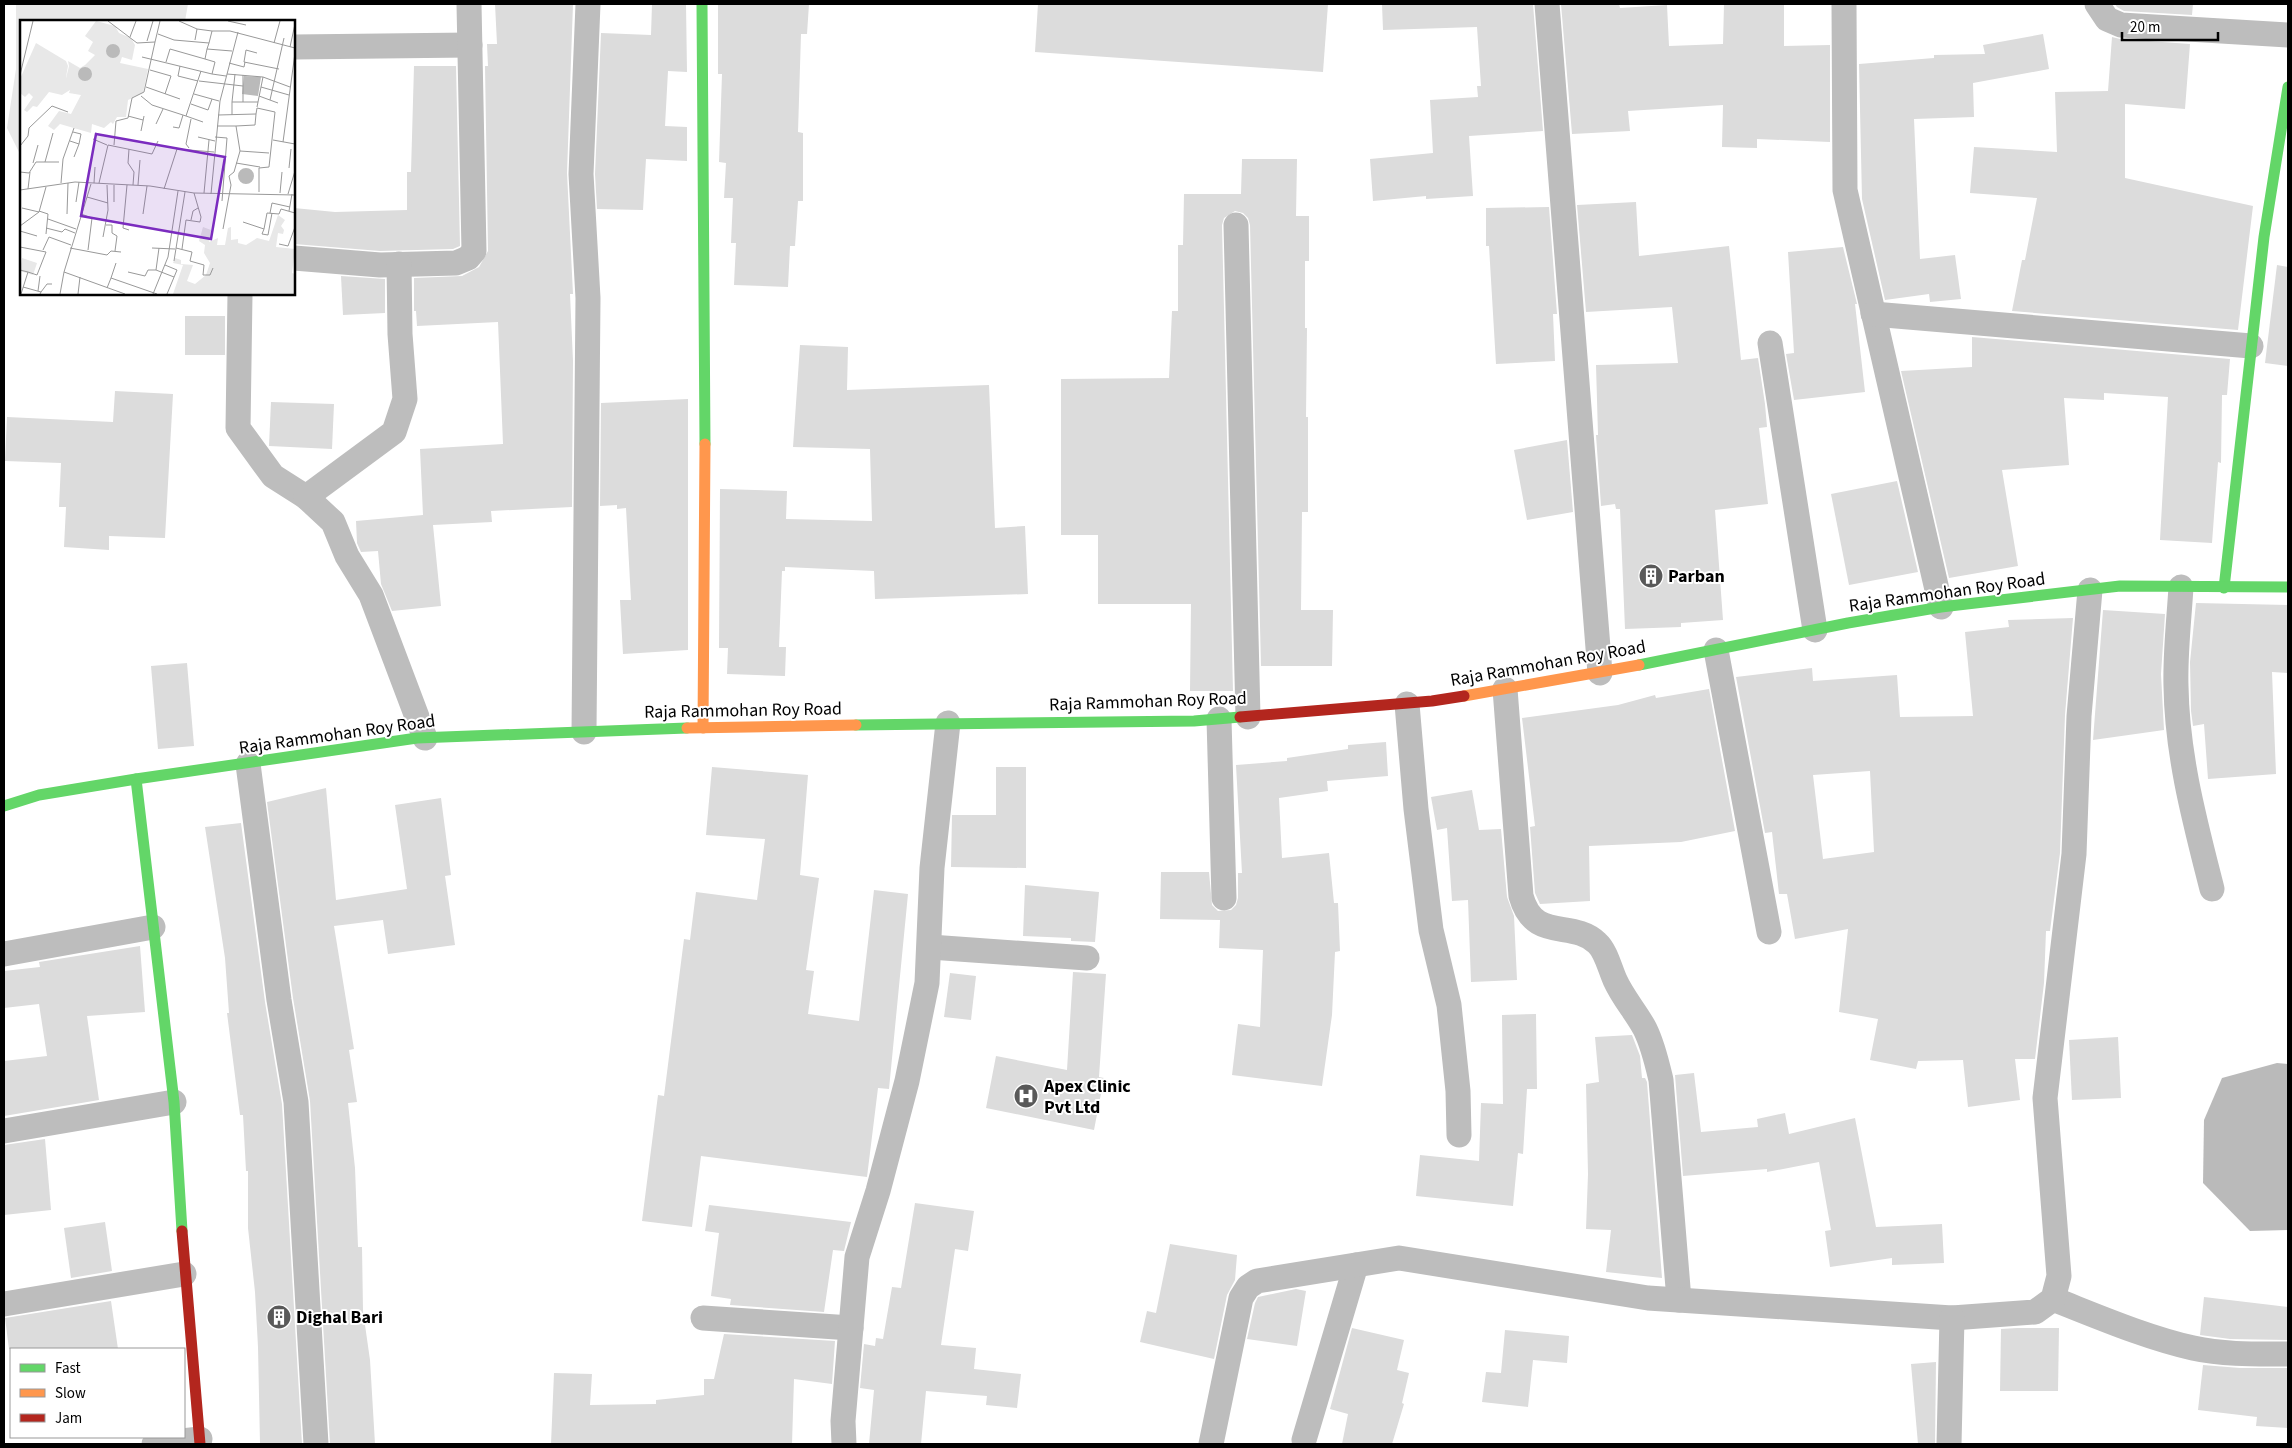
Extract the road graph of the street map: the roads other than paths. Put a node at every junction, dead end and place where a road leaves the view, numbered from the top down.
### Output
1 (469, 4) edge
2 (588, 4) edge
3 (702, 4) edge
4 (1547, 4) edge
5 (1844, 4) edge
6 (2097, 4) edge
7 (2288, 35) edge
8 (470, 45) junction
9 (295, 47) edge
10 (2288, 87) edge
11 (1236, 225) dead end
12 (295, 258) edge
13 (399, 264) junction
14 (240, 295) edge
15 (1873, 314) junction
16 (1770, 343) dead end
17 (2252, 346) junction
18 (306, 497) junction
19 (2181, 587) junction
20 (2288, 587) edge
21 (2224, 588) junction
22 (2090, 590) junction
23 (1940, 607) junction
24 (1815, 630) junction
25 (1716, 650) junction
26 (1600, 673) junction
27 (1505, 690) junction
28 (1407, 704) junction
29 (1248, 717) junction
30 (1219, 719) junction
31 (948, 723) junction
32 (703, 728) junction
33 (584, 732) junction
34 (425, 738) junction
35 (248, 764) junction
36 (136, 779) junction
37 (4, 806) edge
38 (2212, 889) dead end
39 (1224, 898) dead end
40 (153, 927) junction
41 (1769, 932) dead end
42 (930, 947) junction
43 (4, 954) edge
44 (1087, 958) dead end
45 (174, 1102) junction
46 (4, 1131) edge
47 (1458, 1135) dead end
48 (1356, 1266) junction
49 (184, 1274) junction
50 (1678, 1300) junction
51 (2053, 1300) junction
52 (4, 1304) edge
53 (704, 1318) dead end
54 (1952, 1318) junction
55 (851, 1328) junction
56 (2288, 1354) edge
57 (1304, 1440) dead end
58 (200, 1442) edge
59 (154, 1444) edge
60 (316, 1444) edge
61 (844, 1444) edge
62 (1211, 1444) edge
63 (1949, 1444) edge

1 - 8 street
2 - 33 street
3 - 32 main road
4 - 26 street
5 - 15 street
6 - 7 street
8 - 9 street
8 - 13 street
10 - 17 main road
11 - 29 street
12 - 13 street
13 - 18 street
14 - 18 street
15 - 17 street
15 - 23 street
16 - 24 street
17 - 21 main road
18 - 34 street
19 - 21 main road, Raja Rammohan Roy Road
19 - 22 main road, Raja Rammohan Roy Road
19 - 38 street
20 - 21 main road, Raja Rammohan Roy Road
22 - 23 main road, Raja Rammohan Roy Road
22 - 51 street
23 - 24 main road, Raja Rammohan Roy Road
24 - 25 main road, Raja Rammohan Roy Road
25 - 26 main road, Raja Rammohan Roy Road
25 - 41 street
26 - 27 main road, Raja Rammohan Roy Road
27 - 28 main road, Raja Rammohan Roy Road
27 - 50 street
28 - 29 main road, Raja Rammohan Roy Road
28 - 47 street
29 - 30 main road, Raja Rammohan Roy Road
30 - 31 main road, Raja Rammohan Roy Road
30 - 39 street
31 - 32 main road, Raja Rammohan Roy Road
31 - 42 street
32 - 33 main road, Raja Rammohan Roy Road
33 - 34 main road, Raja Rammohan Roy Road
34 - 35 main road, Raja Rammohan Roy Road
35 - 36 main road, Raja Rammohan Roy Road
35 - 60 street
36 - 37 main road, Raja Rammohan Roy Road
36 - 40 main road
40 - 43 street
40 - 45 main road
42 - 44 street
42 - 55 street
45 - 46 street
45 - 49 main road
48 - 50 street
48 - 57 street
48 - 62 street
49 - 52 street
49 - 58 main road
50 - 54 street
51 - 54 street
51 - 56 street
53 - 55 street
54 - 63 street
55 - 61 street
58 - 59 street

